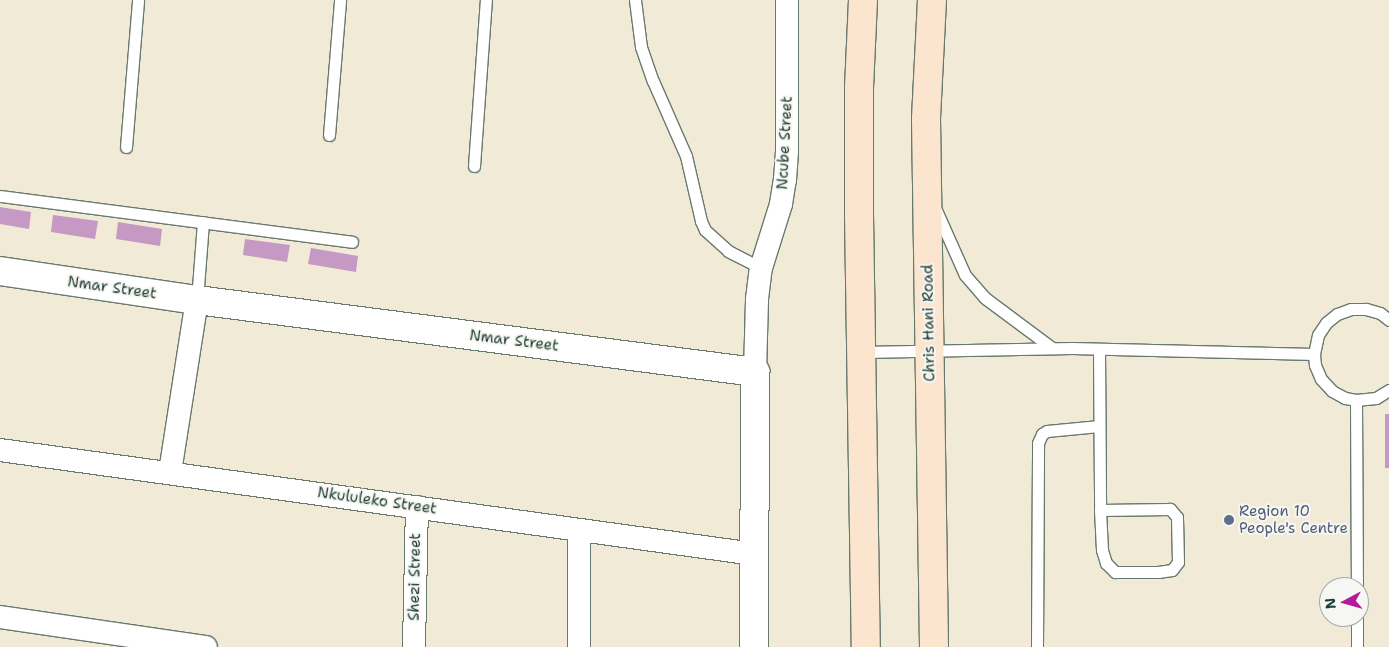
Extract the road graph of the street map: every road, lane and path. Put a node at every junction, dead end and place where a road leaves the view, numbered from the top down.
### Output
1 (138, 0) edge
2 (340, 0) edge
3 (486, 0) edge
4 (635, 0) edge
5 (787, 0) edge
6 (863, 0) edge
7 (932, 0) edge
8 (329, 135) dead end
9 (126, 147) dead end
10 (474, 166) dead end
11 (927, 185) junction
12 (0, 196) edge
13 (203, 222) junction
14 (352, 242) dead end
15 (761, 268) junction
16 (0, 271) edge
17 (197, 300) junction
18 (1389, 320) edge
19 (1052, 348) junction
20 (1098, 349) junction
21 (930, 350) junction
22 (862, 352) junction
23 (1314, 354) junction
24 (755, 372) junction
25 (1389, 390) edge
26 (1356, 400) junction
27 (1099, 426) junction
28 (0, 450) edge
29 (170, 472) junction
30 (417, 507) junction
31 (1100, 510) junction
32 (579, 531) junction
33 (754, 554) junction
34 (1357, 577) edge
35 (0, 617) edge
36 (1357, 627) edge
37 (76, 637) edge
38 (206, 647) edge
39 (414, 647) edge
40 (579, 647) edge
41 (754, 647) edge
42 (866, 647) edge
43 (934, 647) edge
44 (1037, 647) edge
45 (1357, 647) edge

1 - 9 lane
2 - 8 lane
3 - 10 lane
4 - 15 lane
5 - 15 street, Ncube Street
6 - 22 main road
7 - 11 main road, Chris Hani Road
11 - 19 lane
11 - 21 main road, Chris Hani Road
12 - 13 lane
13 - 14 lane
13 - 17 lane
15 - 24 street, Ncube Street
16 - 17 street, Nmar Street
17 - 24 street, Nmar Street
17 - 29 street
18 - 23 lane
19 - 20 lane
19 - 21 lane
20 - 23 lane
20 - 27 lane
21 - 22 lane
21 - 43 main road, Chris Hani Road
22 - 42 main road
23 - 26 lane
24 - 33 street
25 - 26 lane
26 - 34 lane
27 - 31 lane
27 - 44 lane
28 - 29 street, Nkululeko Street
29 - 30 street, Nkululeko Street
30 - 32 street, Nkululeko Street
30 - 39 street, Shezi Street
31 - 31 lane
32 - 33 street, Nkululeko Street
32 - 40 street
33 - 41 street
35 - 37 street
36 - 45 lane
37 - 38 street

